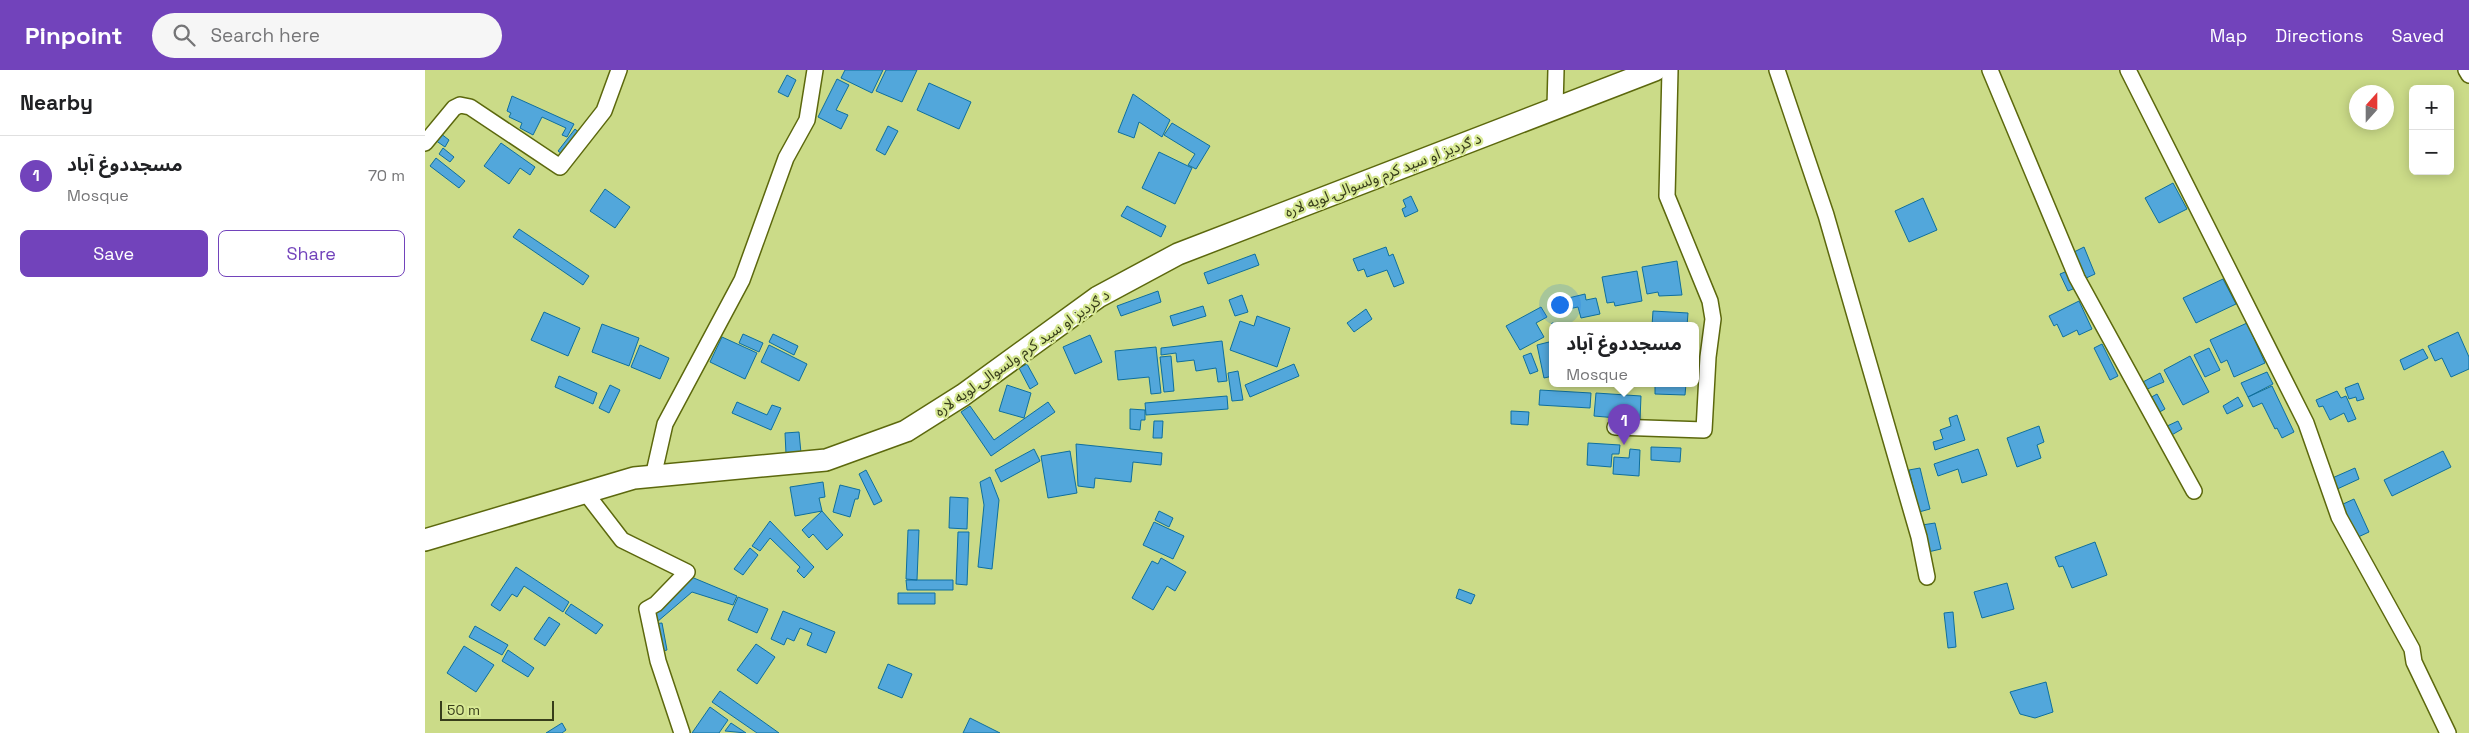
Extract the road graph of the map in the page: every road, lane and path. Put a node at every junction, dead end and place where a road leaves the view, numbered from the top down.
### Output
1 (619, 70) edge
2 (815, 70) edge
3 (1557, 70) edge
4 (1655, 70) edge
5 (1670, 70) edge
6 (1777, 70) edge
7 (1990, 70) edge
8 (2128, 70) edge
9 (2467, 70) edge
10 (2469, 75) edge
11 (1555, 107) junction
12 (425, 143) edge
13 (1615, 427) dead end
14 (653, 477) junction
15 (2194, 491) dead end
16 (585, 492) junction
17 (425, 540) edge
18 (1927, 577) dead end
19 (682, 733) edge
20 (2447, 733) edge

1 - 12 street
2 - 14 street
3 - 11 street
4 - 11 highway, د ګردیز او سید کرم ولسوالۍ لویه لاره
5 - 13 street
6 - 18 street
7 - 15 street
8 - 20 street
9 - 10 street
11 - 14 highway, د ګردیز او سید کرم ولسوالۍ لویه لاره
14 - 16 highway, د ګردیز او سید کرم ولسوالۍ لویه لاره
16 - 17 highway, د ګردیز او سید کرم ولسوالۍ لویه لاره
16 - 19 street

